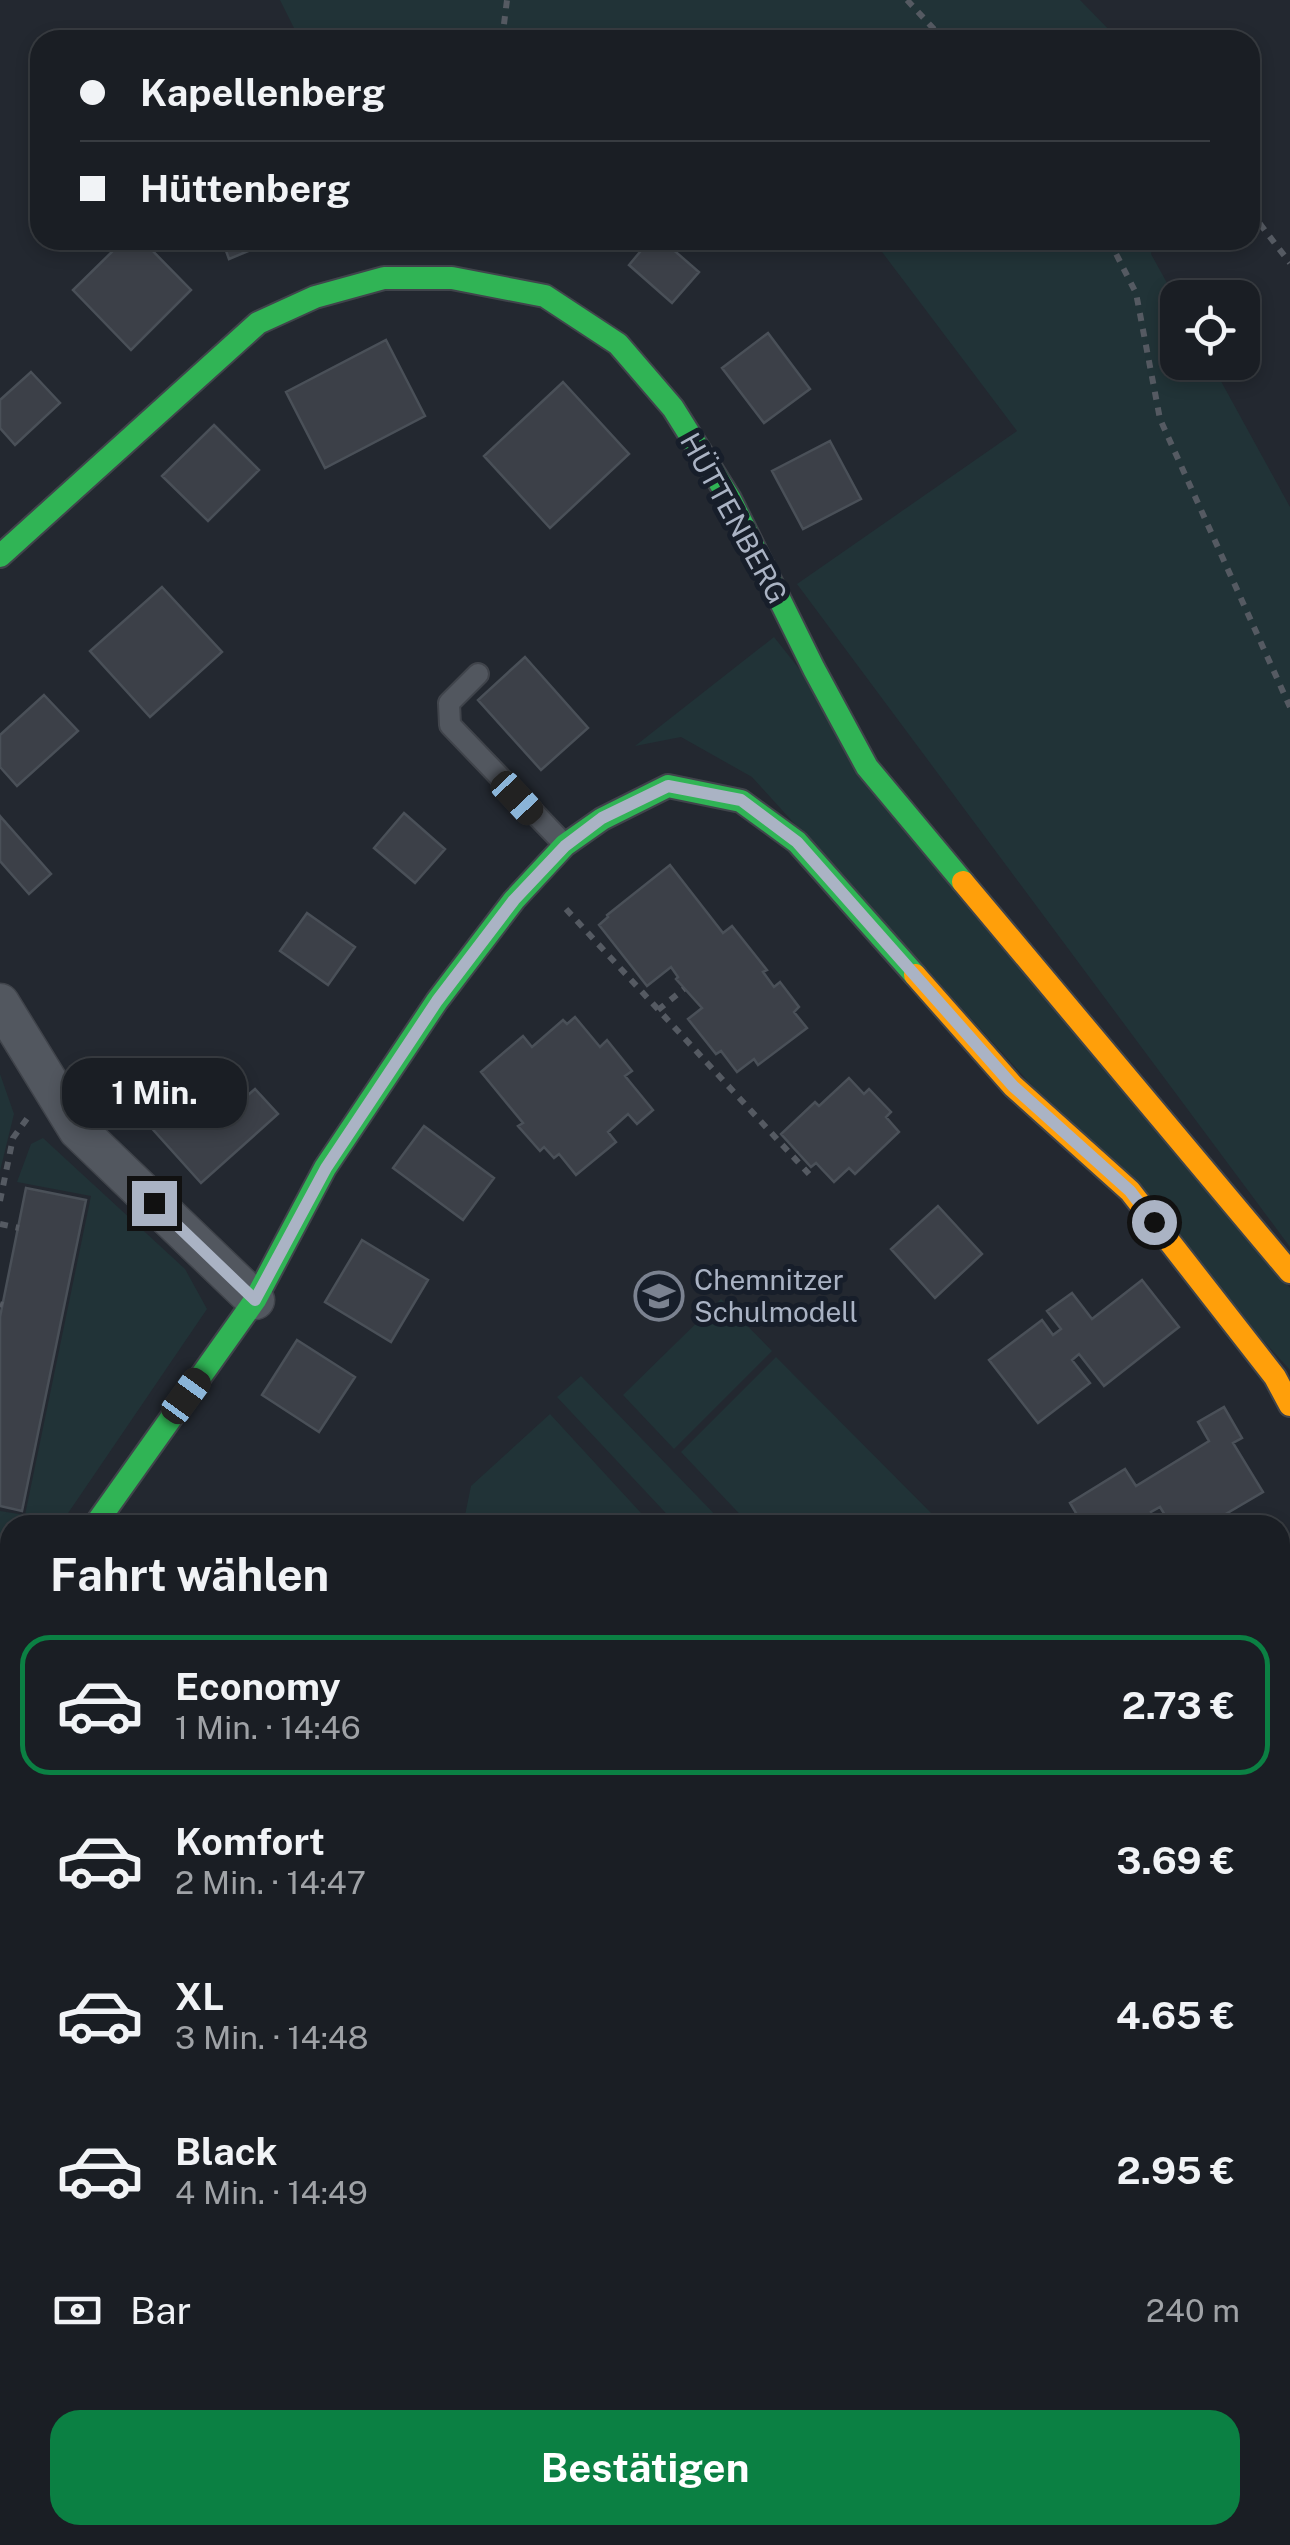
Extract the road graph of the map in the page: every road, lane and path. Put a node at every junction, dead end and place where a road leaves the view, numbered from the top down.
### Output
1 (508, 0) edge
2 (907, 0) edge
3 (504, 30) edge
4 (935, 30) edge
5 (1260, 223) edge
6 (1114, 250) edge
7 (1290, 263) edge
8 (0, 556) edge
9 (478, 674) dead end
10 (1290, 707) edge
11 (565, 846) junction
12 (536, 874) junction
13 (684, 989) dead end
14 (0, 1003) edge
15 (658, 1010) junction
16 (50, 1087) junction
17 (809, 1174) dead end
18 (0, 1201) edge
19 (0, 1224) edge
20 (19, 1228) dead end
21 (1290, 1272) edge
22 (255, 1300) junction
23 (1290, 1405) edge
24 (102, 1515) edge

1 - 3 path
2 - 4 path
5 - 7 path
6 - 10 path
8 - 21 street, HÜTTENBERG
9 - 11 lane
11 - 12 street
11 - 23 street
12 - 15 path
12 - 22 street
13 - 15 path
14 - 16 street
15 - 17 path
16 - 18 path
16 - 22 street
19 - 20 path
22 - 24 street

